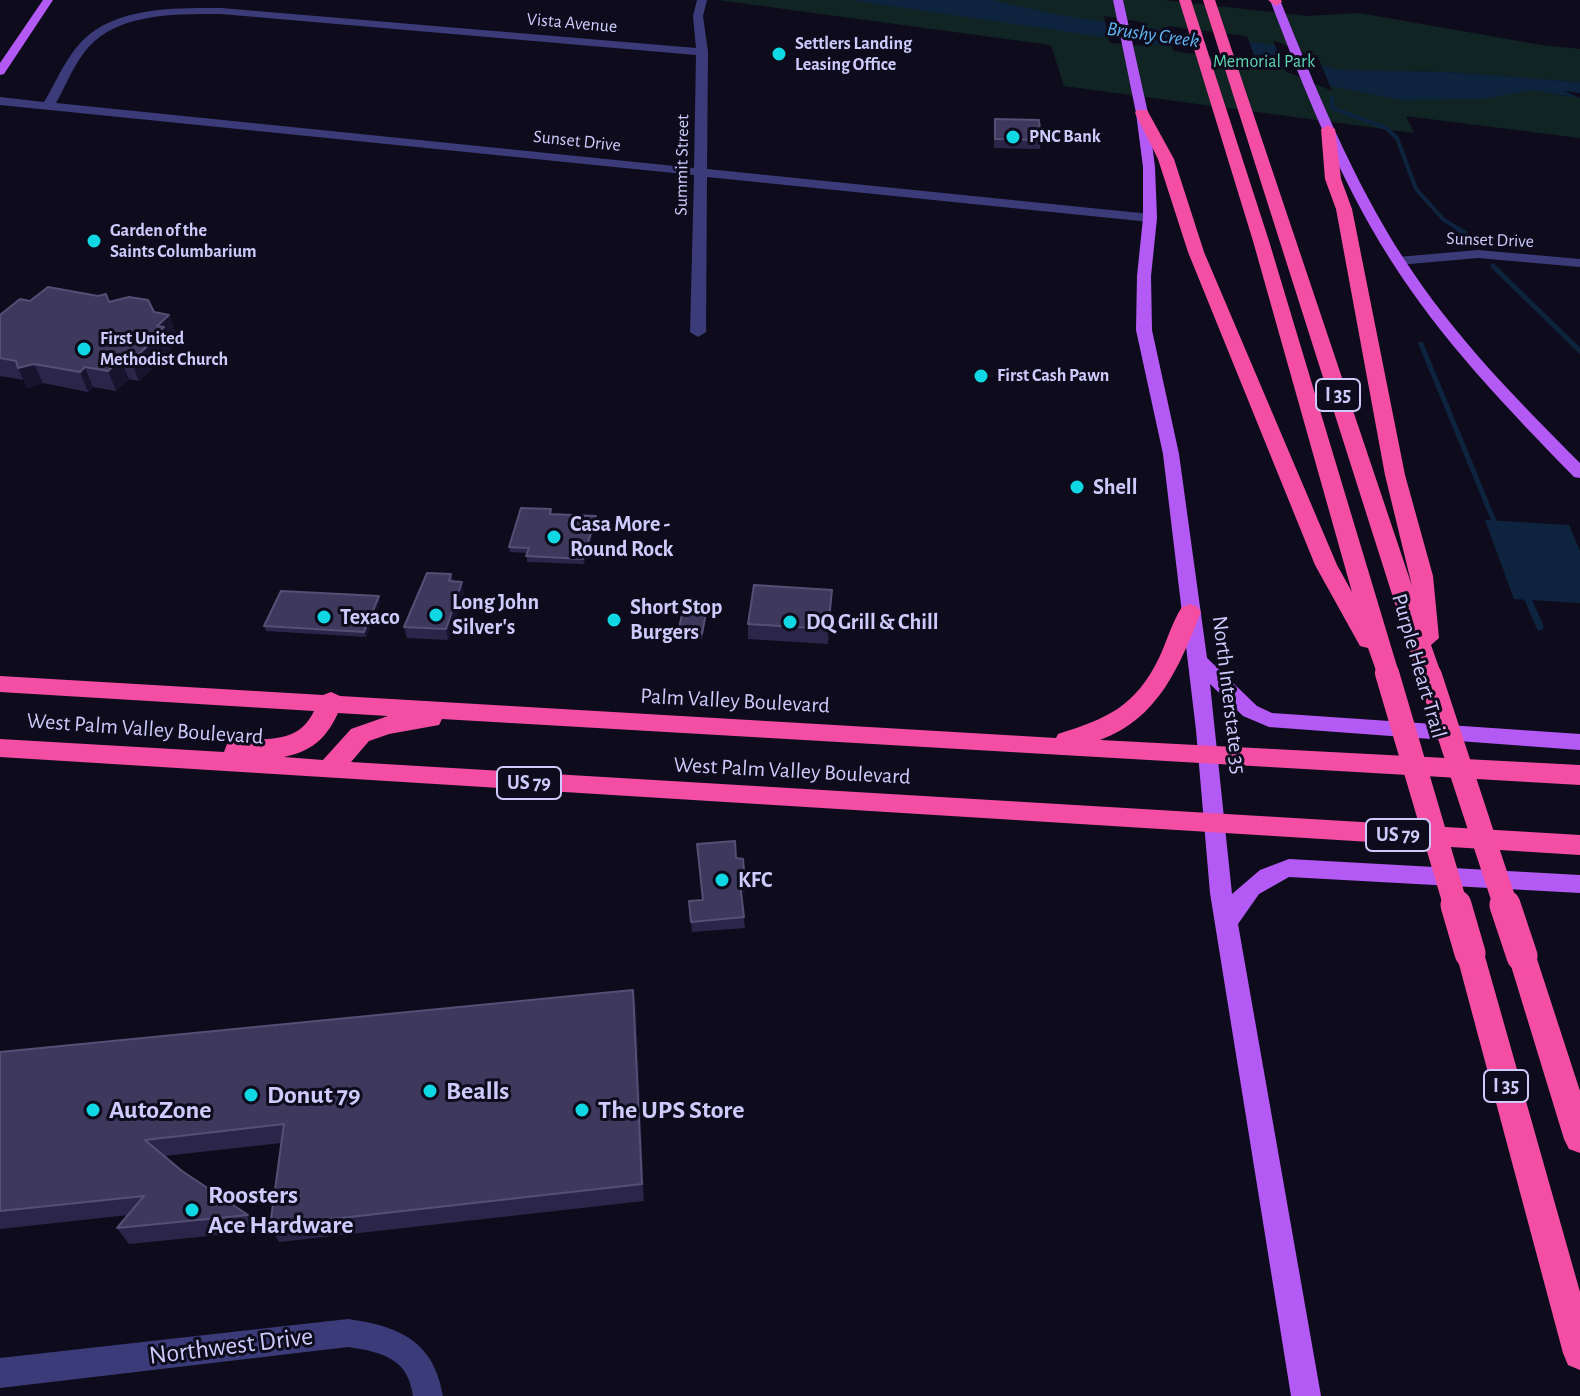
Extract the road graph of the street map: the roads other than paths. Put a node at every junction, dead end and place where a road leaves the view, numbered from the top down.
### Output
1 (48, 0) edge
2 (702, 0) edge
3 (1118, 0) edge
4 (1185, 0) edge
5 (1209, 0) edge
6 (1275, 1) edge
7 (702, 52) junction
8 (0, 72) edge
9 (0, 101) edge
10 (49, 104) junction
11 (1141, 109) junction
12 (1327, 126) junction
13 (699, 171) junction
14 (1150, 218) junction
15 (1398, 261) junction
16 (1580, 263) edge
17 (698, 332) dead end
18 (1580, 473) edge
19 (1190, 612) junction
20 (1198, 661) junction
21 (1387, 673) junction
22 (1430, 676) junction
23 (0, 684) edge
24 (331, 701) junction
25 (484, 713) junction
26 (610, 720) joint
27 (857, 734) joint
28 (1580, 742) edge
29 (1036, 746) junction
30 (0, 748) edge
31 (1209, 756) junction
32 (178, 757) junction
33 (329, 770) junction
34 (1580, 775) edge
35 (1217, 825) junction
36 (1580, 845) edge
37 (1580, 884) edge
38 (1226, 923) junction
39 (1580, 1139) edge
40 (1580, 1353) edge
41 (0, 1373) edge
42 (428, 1396) edge
43 (1306, 1396) edge

1 - 8 main road
2 - 7 street, Summit Street
3 - 11 main road, North Interstate 35
4 - 21 highway, Purple Heart Trail / I 35
5 - 22 highway, Purple Heart Trail / I 35
6 - 12 main road
7 - 10 street, Vista Avenue
7 - 13 street, Summit Street
9 - 10 street, Sunset Drive
10 - 13 street, Sunset Drive
11 - 14 main road, North Interstate 35
11 - 21 highway
12 - 15 main road
12 - 22 highway
13 - 14 street, Sunset Drive
13 - 17 street, Summit Street
14 - 19 main road, North Interstate 35
15 - 16 street, Sunset Drive
15 - 18 main road
19 - 20 main road, North Interstate 35
19 - 29 highway
20 - 28 main road
20 - 31 main road, North Interstate 35
21 - 40 highway, Purple Heart Trail / I 35, bridge
22 - 39 highway, Purple Heart Trail / I 35, bridge
23 - 24 highway, West Palm Valley Boulevard
24 - 25 highway, West Palm Valley Boulevard
24 - 32 highway
25 - 26 highway, West Palm Valley Boulevard
25 - 33 highway
26 - 27 highway, Palm Valley Boulevard
27 - 29 highway, West Palm Valley Boulevard
29 - 31 highway, West Palm Valley Boulevard
30 - 32 highway, West Palm Valley Boulevard / US 79
31 - 34 highway, West Palm Valley Boulevard
31 - 35 main road, North Interstate 35
32 - 33 highway, West Palm Valley Boulevard / US 79
33 - 35 highway, West Palm Valley Boulevard / US 79
35 - 36 highway, West Palm Valley Boulevard / US 79
35 - 38 main road, North Interstate 35
37 - 38 main road
38 - 43 main road, North Interstate 35
41 - 42 street, Northwest Drive

